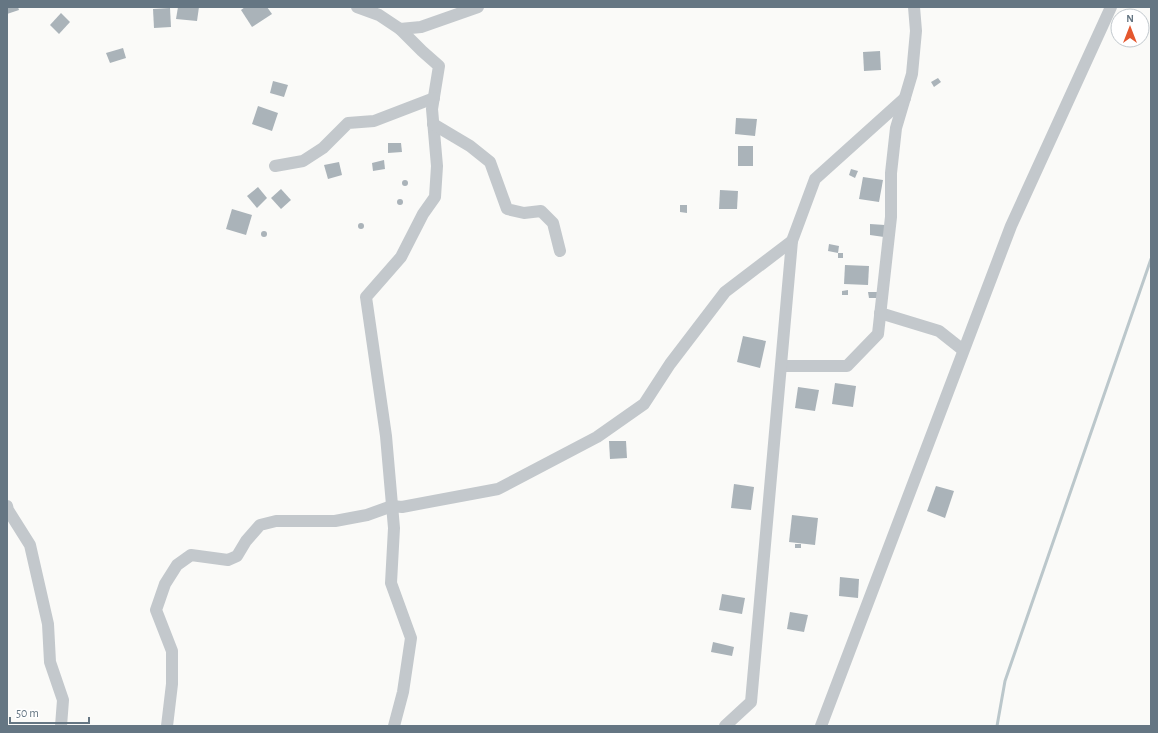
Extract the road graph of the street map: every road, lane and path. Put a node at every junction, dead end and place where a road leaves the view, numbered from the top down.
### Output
1 (357, 7) edge
2 (478, 7) edge
3 (914, 7) edge
4 (1111, 7) edge
5 (400, 29) junction
6 (434, 98) junction
7 (905, 98) junction
8 (433, 124) junction
9 (275, 166) dead end
10 (792, 241) junction
11 (560, 250) dead end
12 (880, 313) junction
13 (963, 350) junction
14 (781, 366) junction
15 (7, 506) edge
16 (392, 506) junction
17 (61, 726) edge
18 (168, 726) edge
19 (394, 726) edge
20 (725, 726) edge
21 (821, 726) edge

1 - 5 street
2 - 5 street
3 - 7 street
4 - 13 street
5 - 6 street
6 - 8 street
6 - 9 street
7 - 10 street
7 - 12 street
8 - 11 street
8 - 16 street
10 - 14 street
10 - 16 street
12 - 13 street
12 - 14 street
13 - 21 street
14 - 20 street
15 - 17 street
16 - 18 street
16 - 19 street

